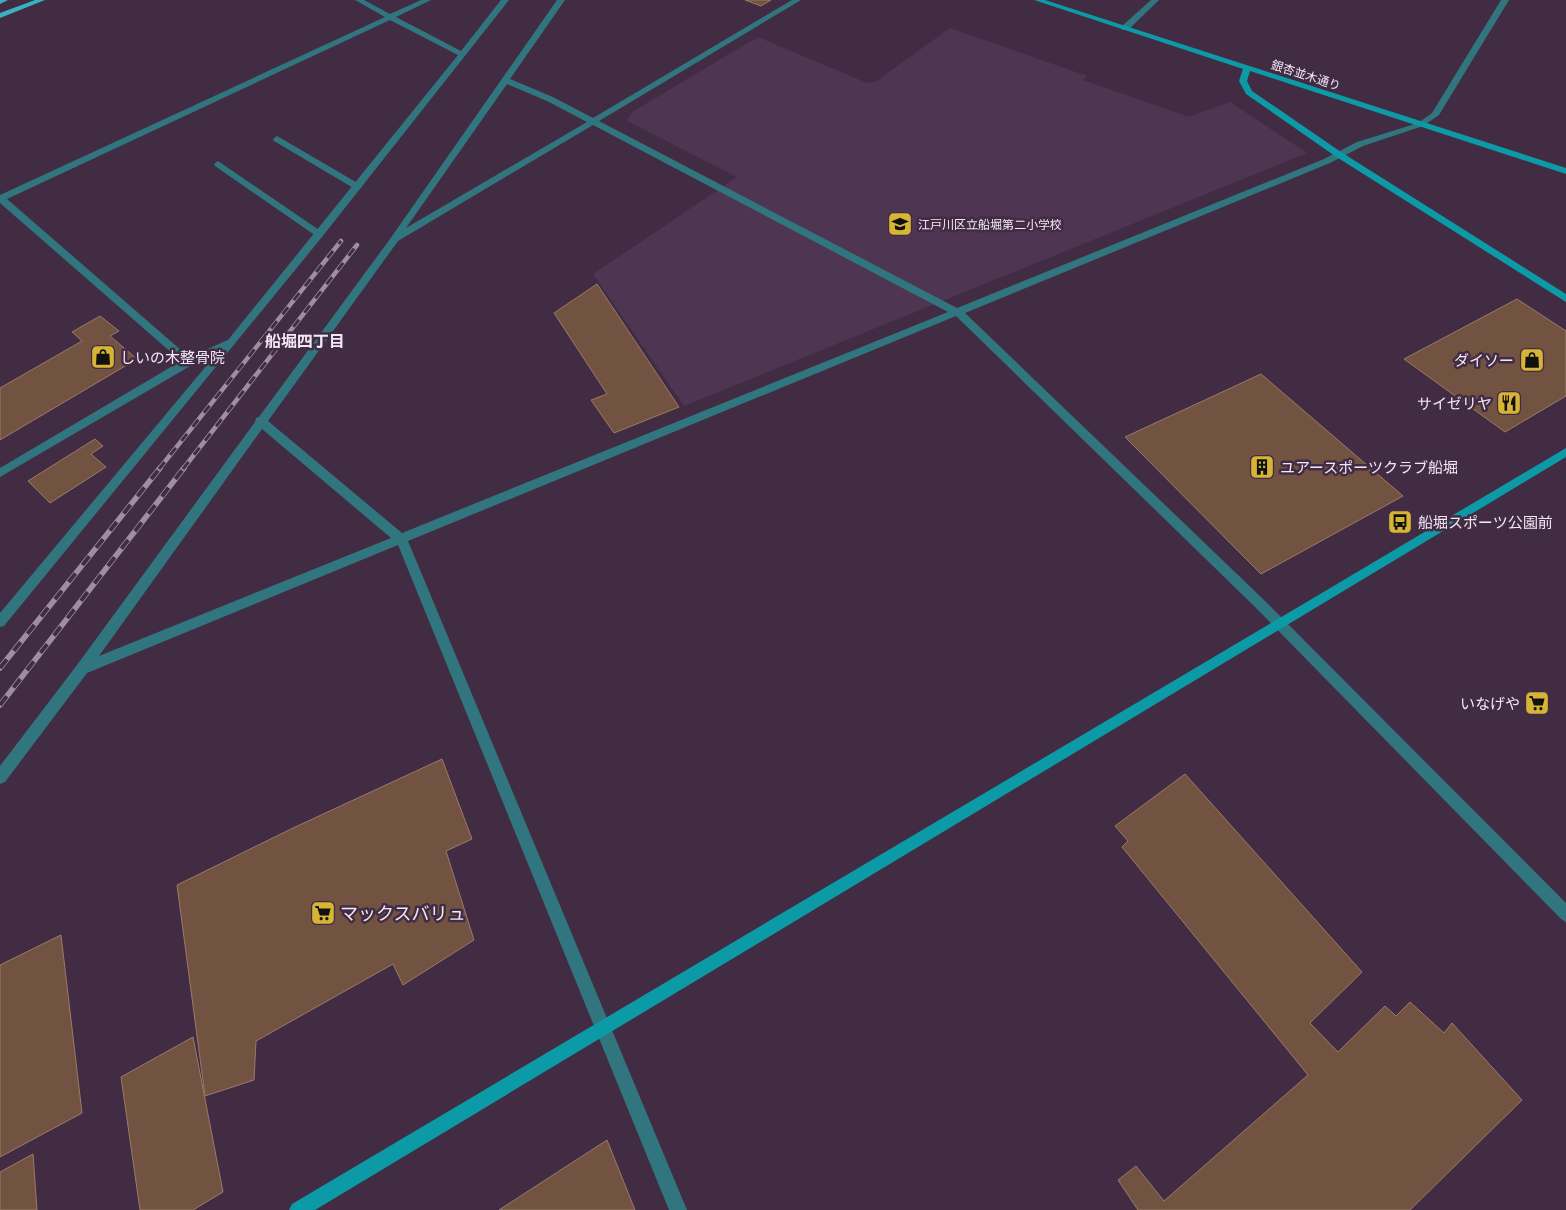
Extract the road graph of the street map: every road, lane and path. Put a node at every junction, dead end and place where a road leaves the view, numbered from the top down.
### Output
1 (4, 0) edge
2 (41, 0) edge
3 (359, 0) edge
4 (427, 0) edge
5 (506, 0) edge
6 (561, 0) edge
7 (796, 0) edge
8 (1038, 0) edge
9 (1155, 0) edge
10 (1505, 0) edge
11 (0, 2) edge
12 (0, 16) edge
13 (391, 17) junction
14 (1125, 28) junction
15 (463, 55) junction
16 (1248, 67) junction
17 (504, 80) junction
18 (594, 122) junction
19 (1422, 125) junction
20 (277, 139) dead end
21 (1338, 154) junction
22 (218, 164) dead end
23 (1566, 171) edge
24 (358, 187) junction
25 (0, 199) edge
26 (319, 234) junction
27 (393, 241) junction
28 (1566, 299) edge
29 (959, 312) junction
30 (233, 341) junction
31 (188, 362) junction
32 (260, 421) junction
33 (1566, 452) edge
34 (0, 474) edge
35 (401, 539) junction
36 (0, 622) edge
37 (1279, 624) junction
38 (82, 669) junction
39 (0, 777) edge
40 (1566, 914) edge
41 (603, 1027) junction
42 (298, 1210) edge
43 (678, 1210) edge

1 - 11 main road
2 - 12 main road
3 - 13 street
4 - 13 street
5 - 15 street
6 - 17 street
7 - 18 street
8 - 14 street, 銀杏並木通り
9 - 14 street
10 - 19 street
13 - 15 street
13 - 25 street
14 - 16 street, 銀杏並木通り
15 - 24 street
16 - 19 street, 銀杏並木通り
16 - 21 street
17 - 18 street
17 - 27 street
18 - 27 street
18 - 29 street
19 - 21 street
19 - 23 street, 銀杏並木通り
20 - 24 street
21 - 28 street
21 - 29 street
22 - 26 street
24 - 26 street
25 - 31 street
26 - 30 street
27 - 32 street
29 - 35 street
29 - 37 street
30 - 31 street
30 - 36 street
31 - 34 street
32 - 35 street
32 - 38 street
33 - 37 street
35 - 38 street
35 - 41 street
37 - 40 street
37 - 41 street
38 - 39 street
41 - 42 street
41 - 43 street

